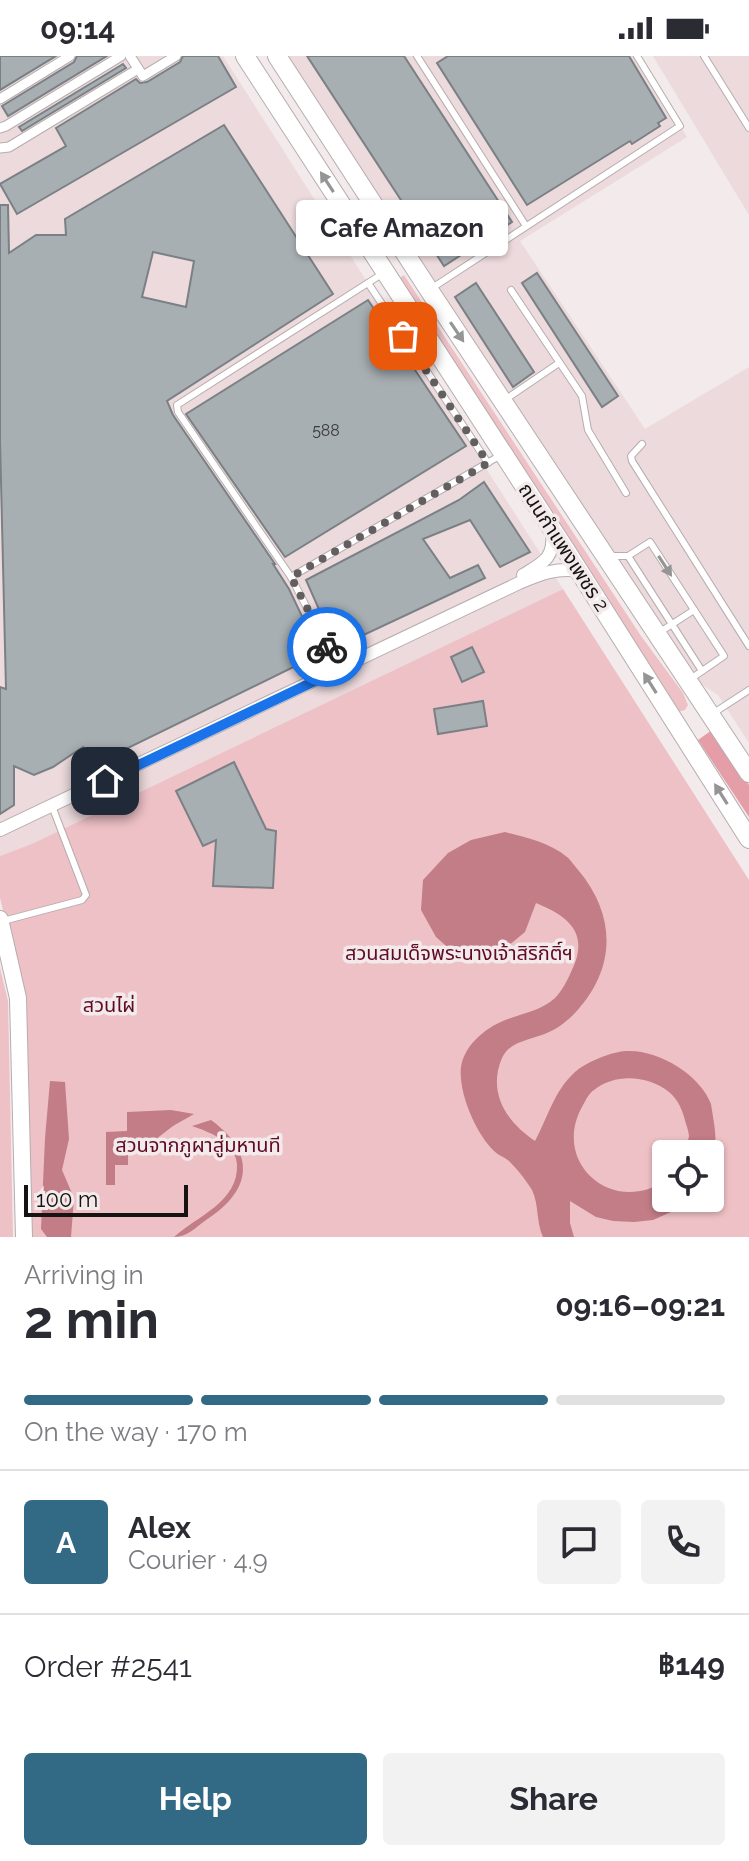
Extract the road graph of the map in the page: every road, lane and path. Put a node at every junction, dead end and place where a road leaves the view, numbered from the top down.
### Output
1 (70, 56) edge
2 (121, 56) edge
3 (130, 56) edge
4 (176, 56) edge
5 (245, 56) edge
6 (277, 56) edge
7 (637, 56) edge
8 (704, 56) edge
9 (419, 57) edge
10 (138, 69) junction
11 (0, 99) edge
12 (0, 128) edge
13 (749, 128) edge
14 (0, 148) edge
15 (526, 226) junction
16 (385, 272) junction
17 (368, 283) junction
18 (429, 290) junction
19 (511, 290) dead end
20 (559, 363) junction
21 (503, 401) junction
22 (464, 410) junction
23 (642, 444) dead end
24 (496, 458) junction
25 (626, 493) dead end
26 (552, 528) junction
27 (604, 556) junction
28 (628, 556) junction
29 (580, 571) junction
30 (291, 577) junction
31 (487, 599) junction
32 (694, 610) junction
33 (664, 629) junction
34 (749, 646) edge
35 (338, 670) junction
36 (696, 682) junction
37 (749, 690) edge
38 (671, 715) junction
39 (711, 715) junction
40 (692, 748) junction
41 (749, 773) edge
42 (52, 806) junction
43 (0, 830) edge
44 (749, 839) edge
45 (0, 920) edge
46 (24, 1237) edge

1 - 11 street
2 - 12 street
3 - 10 street
4 - 10 street
16 -> 5 main road, ถนนกำแพงเพชร 2
6 - 18 main road, ถนนกำแพงเพชร 2
7 - 15 lane
8 - 13 lane
9 - 15 lane
10 - 14 street
15 - 18 lane
16 - 17 lane
16 - 22 main road, ถนนกำแพงเพชร 2
17 - 22 lane
17 - 30 lane
18 -> 21 main road, ถนนกำแพงเพชร 2
19 - 20 lane
20 - 21 lane
20 - 25 lane
21 - 27 main road, ถนนกำแพงเพชร 2
22 - 24 main road, ถนนกำแพงเพชร 2
23 - 34 lane
24 - 26 main road, ถนนกำแพงเพชร 2
24 - 30 lane
26 - 29 main road, ถนนกำแพงเพชร 2
26 - 31 street
27 - 28 lane
27 - 33 main road, ถนนกำแพงเพชร 2
28 -> 32 lane
28 - 33 lane
29 - 31 street
38 -> 29 main road, ถนนกำแพงเพชร 2
30 - 35 lane
31 - 35 street
32 - 33 lane
32 - 36 lane
33 - 36 main road, ถนนกำแพงเพชร 2
35 - 42 street
36 - 38 main road
36 - 39 main road, ถนนกำแพงเพชร 2
37 - 39 lane
38 - 40 main road, ถนนกำแพงเพชร 2
39 - 40 main road
39 - 41 main road, ถนนกำแพงเพชร 2
44 -> 40 main road, ถนนกำแพงเพชร 2
42 - 43 street
42 - 45 lane
45 - 46 street

